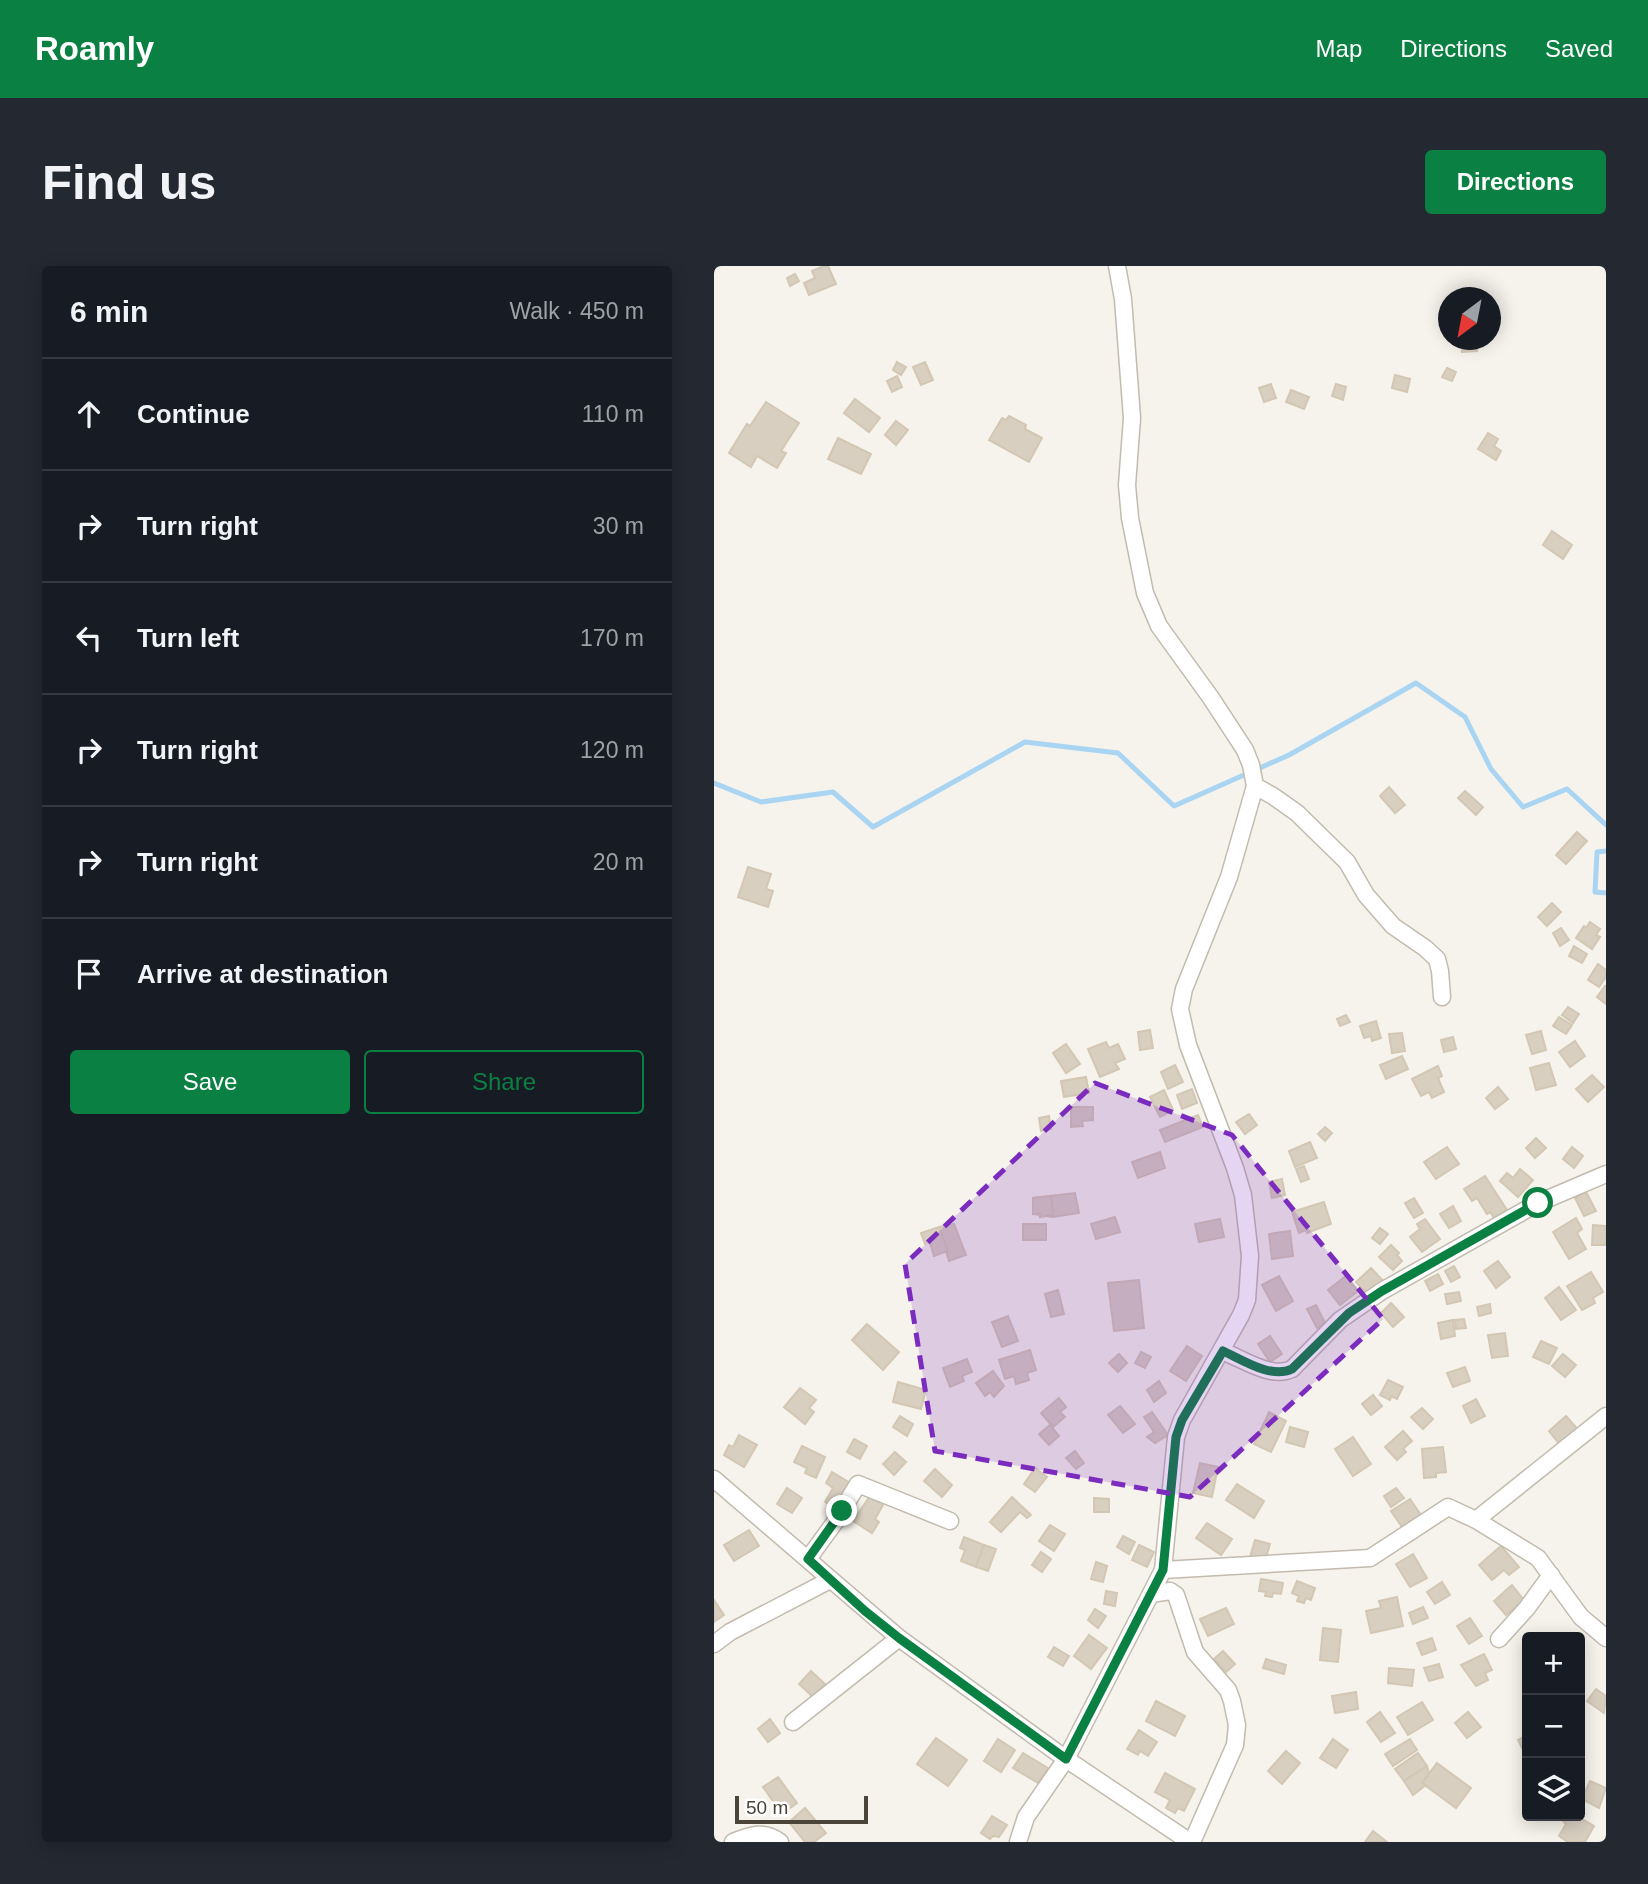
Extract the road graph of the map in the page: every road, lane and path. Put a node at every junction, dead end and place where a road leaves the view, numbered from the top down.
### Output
1 (1117, 266) edge
2 (1255, 786) junction
3 (1441, 997) dead end
4 (1606, 1174) edge
5 (1223, 1351) junction
6 (1606, 1416) edge
7 (714, 1479) edge
8 (1476, 1520) junction
9 (950, 1521) dead end
10 (808, 1559) junction
11 (1163, 1570) junction
12 (1551, 1576) junction
13 (830, 1580) junction
14 (1151, 1594) junction
15 (899, 1638) junction
16 (1606, 1638) edge
17 (1499, 1639) dead end
18 (714, 1644) edge
19 (793, 1722) dead end
20 (1066, 1759) junction
21 (733, 1842) edge
22 (780, 1842) edge
23 (1018, 1842) edge
24 (1191, 1842) edge

1 - 2 street
2 - 3 street
2 - 5 street
4 - 5 street
5 - 11 street
6 - 8 street
7 - 10 street
8 - 11 street
8 - 12 street
9 - 10 street
10 - 13 street
11 - 14 street
12 - 16 street
12 - 17 street
13 - 15 street
13 - 18 street
14 - 20 street
14 - 24 street
15 - 19 street
15 - 20 street
20 - 23 street
20 - 24 street
21 - 22 street

